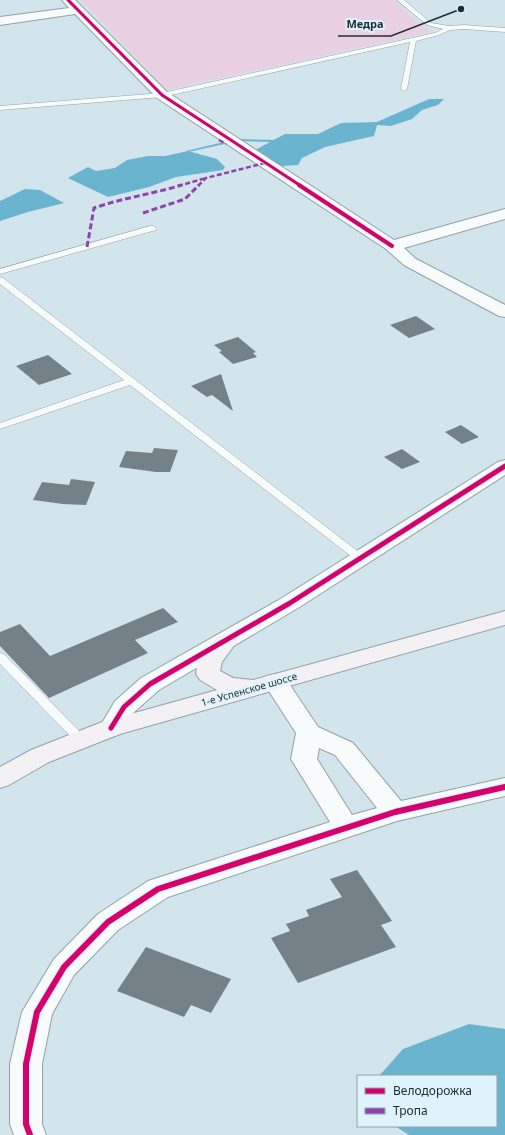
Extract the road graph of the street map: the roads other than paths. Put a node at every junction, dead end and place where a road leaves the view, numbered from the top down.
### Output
1 (400, 0) edge
2 (72, 5) edge
3 (0, 21) edge
4 (448, 28) junction
5 (505, 30) edge
6 (413, 40) junction
7 (404, 89) dead end
8 (162, 95) junction
9 (0, 108) edge
10 (505, 214) edge
11 (153, 228) dead end
12 (392, 246) junction
13 (0, 272) edge
14 (0, 280) edge
15 (505, 312) edge
16 (131, 381) junction
17 (0, 426) edge
18 (505, 466) edge
19 (360, 558) junction
20 (505, 618) edge
21 (226, 640) junction
22 (0, 657) edge
23 (265, 685) junction
24 (112, 728) junction
25 (309, 733) junction
26 (81, 740) junction
27 (0, 779) edge
28 (505, 787) edge
29 (395, 812) junction
30 (346, 827) junction
31 (30, 1135) edge

1 - 4 lane
2 - 3 street
2 - 8 street
4 - 5 lane
4 - 6 lane
6 - 7 lane
6 - 8 lane
8 - 9 lane
8 - 12 street
10 - 12 street
11 - 13 lane
12 - 15 street
14 - 16 lane
16 - 17 lane
16 - 19 lane
18 - 19 street
19 - 21 street
20 - 23 main road, 1-е Успенское шоссе
21 - 23 main road
21 - 24 street
22 - 26 lane
23 - 24 main road, 1-е Успенское шоссе
23 - 25 street
24 - 26 main road, 1-е Успенское шоссе
25 - 29 street
25 - 30 street
26 - 27 main road, 1-е Успенское шоссе
28 - 29 street
29 - 30 street
30 - 31 street

